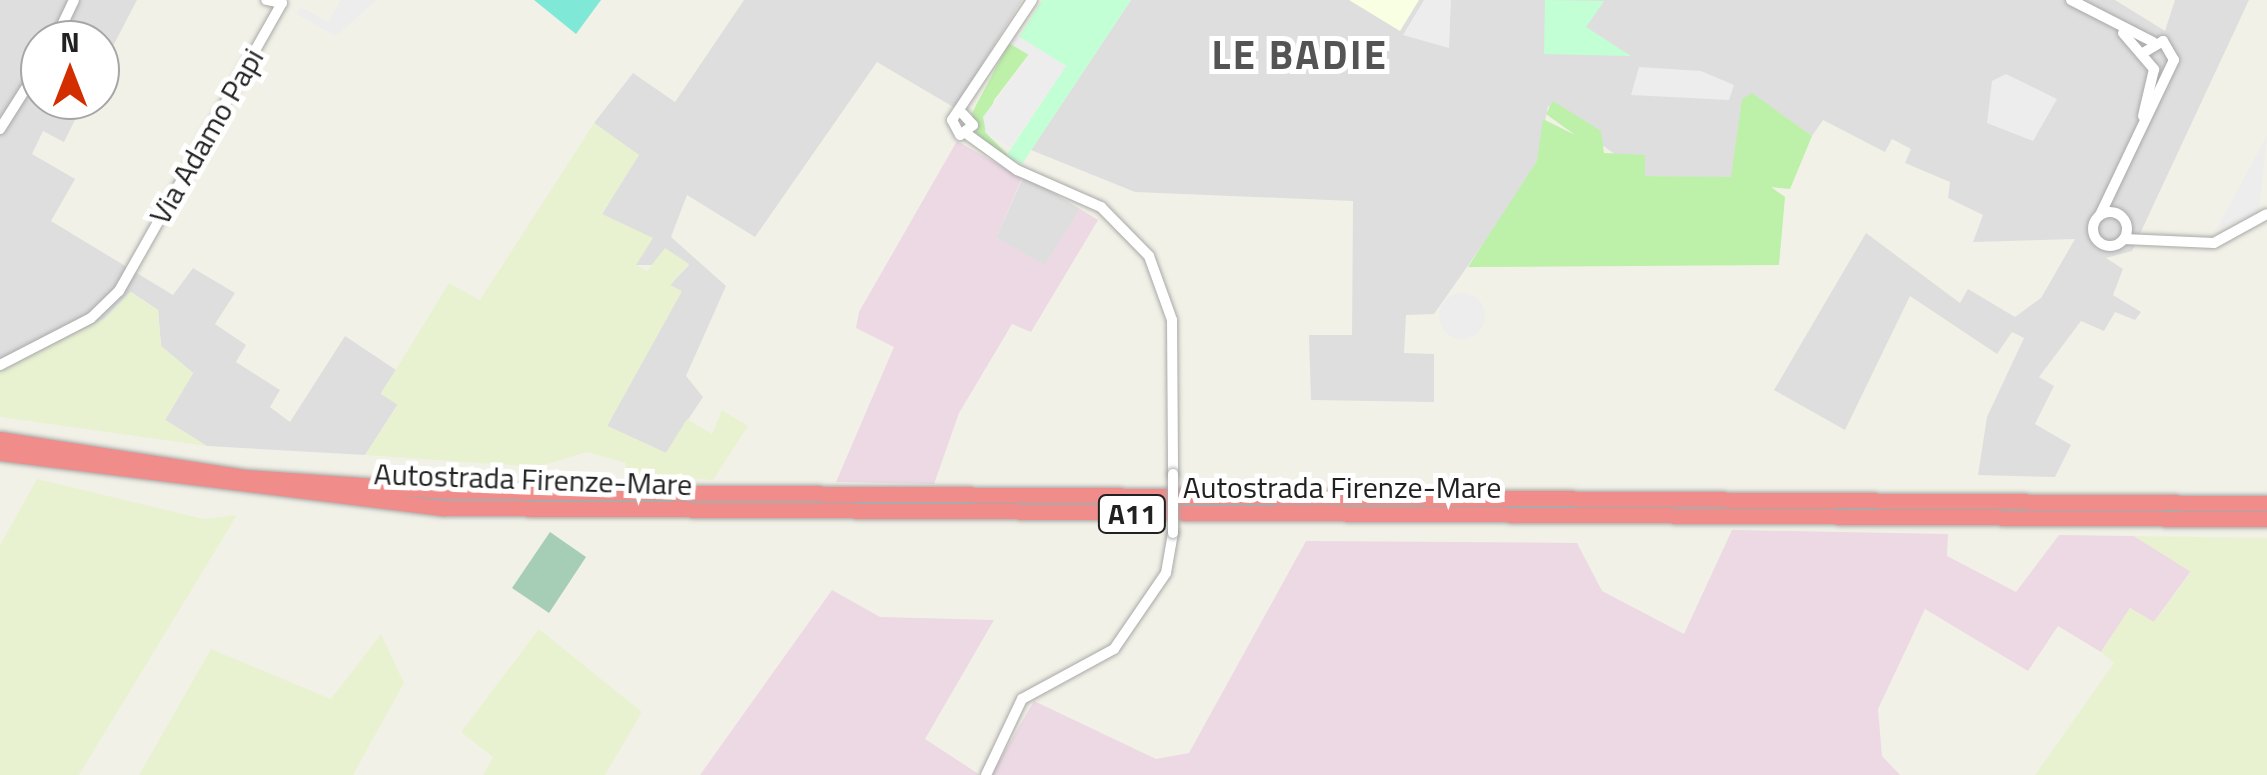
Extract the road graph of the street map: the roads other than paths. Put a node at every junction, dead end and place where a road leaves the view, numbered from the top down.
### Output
1 (266, 0) edge
2 (1032, 0) edge
3 (2070, 0) edge
4 (2110, 22) junction
5 (2153, 42) junction
6 (2145, 52) junction
7 (2160, 68) junction
8 (20, 98) edge
9 (966, 112) junction
10 (0, 129) edge
11 (968, 133) junction
12 (2115, 182) junction
13 (2267, 214) edge
14 (2100, 215) junction
15 (2123, 218) junction
16 (2124, 239) junction
17 (2160, 242) junction
18 (0, 364) edge
19 (0, 439) edge
20 (0, 454) edge
21 (2267, 503) edge
22 (2267, 519) edge
23 (986, 775) edge

1 - 18 street, Via Adamo Papi
2 - 9 street
3 - 4 street
4 - 5 street
4 - 6 street
5 - 6 street
5 - 7 street
6 - 7 street
7 - 12 street
8 - 10 street
9 - 11 street
9 - 11 street
11 - 23 street, bridge
12 - 14 street
12 - 15 street
13 - 17 street
14 - 15 street
14 - 16 street
15 - 16 street
15 - 17 street
16 - 17 street
19 - 21 highway, Autostrada Firenze-Mare / A11
20 - 22 highway, Autostrada Firenze-Mare / A11

